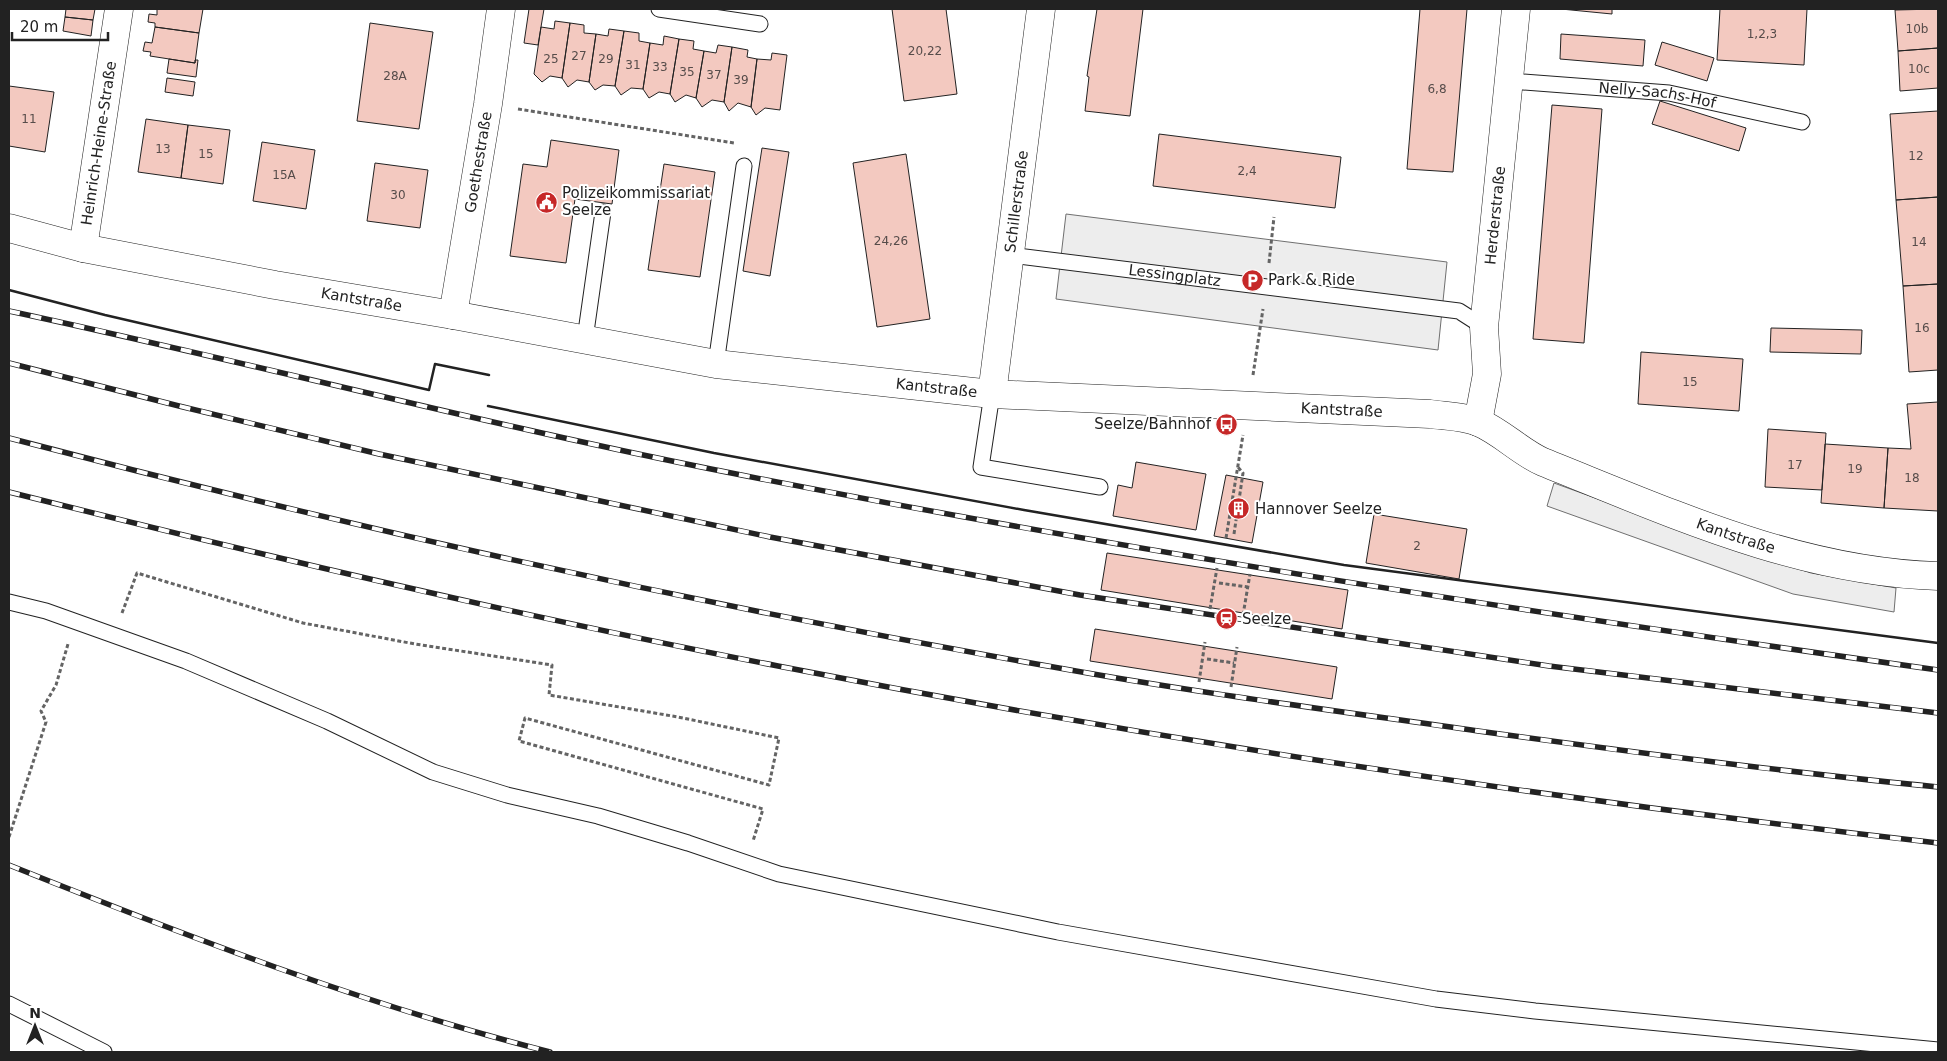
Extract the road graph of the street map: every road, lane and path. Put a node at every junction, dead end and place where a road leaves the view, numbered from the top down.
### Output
1 (119, 9) edge
2 (501, 9) edge
3 (660, 9) edge
4 (1041, 9) edge
5 (1516, 9) edge
6 (760, 24) dead end
7 (1510, 81) junction
8 (488, 104) junction
9 (1802, 122) dead end
10 (744, 166) joint
11 (603, 212) dead end
12 (1274, 217) dead end
13 (9, 228) edge
14 (83, 248) junction
15 (1010, 255) junction
16 (1266, 287) junction
17 (453, 315) junction
18 (1484, 327) junction
19 (585, 339) junction
20 (716, 364) junction
21 (992, 394) junction
22 (1248, 406) junction
23 (1478, 422) junction
24 (1237, 466) junction
25 (1100, 487) dead end
26 (1234, 534) dead end
27 (1226, 538) dead end
28 (1217, 568) dead end
29 (1250, 574) dead end
30 (1938, 576) edge
31 (1219, 583) dead end
32 (1248, 587) junction
33 (9, 602) edge
34 (1210, 609) dead end
35 (1243, 615) dead end
36 (1205, 642) dead end
37 (1236, 648) dead end
38 (1206, 659) dead end
39 (1234, 663) junction
40 (552, 665) dead end
41 (1199, 682) dead end
42 (1231, 687) dead end
43 (747, 863) junction
44 (9, 1004) edge
45 (1938, 1050) edge
46 (104, 1052) edge

1 - 14 street, Heinrich-Heine-Straße
2 - 8 street, Goethestraße
3 - 6 lane
4 - 15 street, Schillerstraße
5 - 7 street, Herderstraße
7 - 9 lane, Nelly-Sachs-Hof
7 - 18 street, Herderstraße
8 - 10 path
8 - 17 street, Goethestraße
10 - 20 lane
11 - 19 lane
12 - 16 path
13 - 14 street, Kantstraße
14 - 17 street, Kantstraße
15 - 16 lane, Lessingplatz
15 - 21 street, Schillerstraße
16 - 18 lane, Lessingplatz
16 - 22 path
17 - 19 street, Kantstraße
18 - 23 street, Herderstraße
19 - 20 street, Kantstraße
20 - 21 street, Kantstraße
21 - 22 street, Kantstraße
21 - 25 lane
22 - 23 street, Kantstraße
22 - 24 path
23 - 30 street, Kantstraße
24 - 26 path
24 - 27 path
28 - 34 path
29 - 32 path
31 - 32 path
32 - 35 path
33 - 43 lane
36 - 41 path
37 - 39 path
38 - 39 path
39 - 42 path
40 - 43 path
43 - 45 lane
44 - 46 lane

